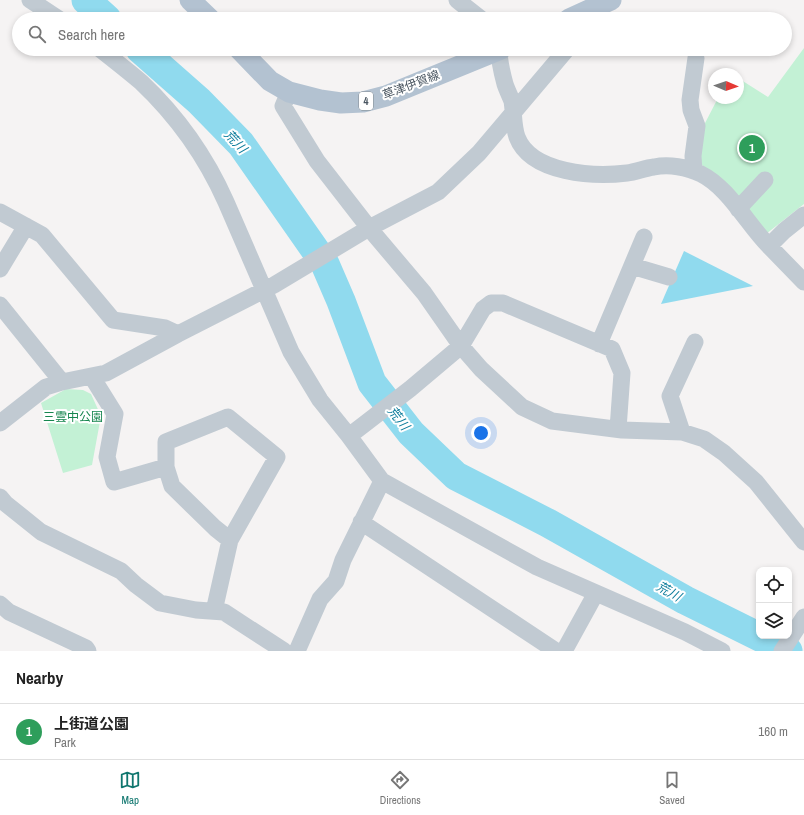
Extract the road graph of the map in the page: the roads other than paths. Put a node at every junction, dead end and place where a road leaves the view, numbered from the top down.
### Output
1 (30, 0) edge
2 (190, 0) edge
3 (457, 0) edge
4 (611, 0) edge
5 (48, 12) edge
6 (203, 12) edge
7 (472, 12) edge
8 (592, 12) edge
9 (109, 56) edge
10 (247, 56) edge
11 (483, 56) edge
12 (499, 56) edge
13 (561, 56) edge
14 (696, 58) dead end
15 (289, 92) junction
16 (513, 113) junction
17 (694, 171) junction
18 (765, 180) dead end
19 (738, 209) junction
20 (0, 212) edge
21 (804, 215) edge
22 (26, 226) junction
23 (369, 228) junction
24 (644, 237) dead end
25 (769, 246) junction
26 (632, 266) junction
27 (0, 269) edge
28 (669, 277) dead end
29 (804, 282) edge
30 (269, 288) junction
31 (0, 305) edge
32 (178, 334) junction
33 (695, 342) dead end
34 (599, 344) junction
35 (461, 346) junction
36 (92, 377) junction
37 (62, 382) junction
38 (0, 422) edge
39 (618, 429) junction
40 (682, 432) junction
41 (349, 436) junction
42 (166, 467) junction
43 (382, 481) junction
44 (0, 497) edge
45 (362, 522) junction
46 (230, 540) junction
47 (804, 542) edge
48 (596, 593) junction
49 (0, 604) edge
50 (214, 611) junction
51 (801, 621) edge
52 (88, 651) edge
53 (284, 651) edge
54 (297, 651) edge
55 (556, 651) edge
56 (564, 651) edge
57 (722, 651) edge
58 (782, 651) edge

1 - 5 street
2 - 6 main road
3 - 7 street
4 - 8 main road
9 - 30 street
10 - 15 main road, 草津伊賀線 / 4
11 - 15 main road, 草津伊賀線 / 4
12 - 16 street
13 - 16 street
14 - 17 street
15 - 23 street
16 - 17 street
16 - 23 street
17 - 19 street
18 - 19 street
19 - 25 street
20 - 22 street
21 - 25 street
22 - 27 street
22 - 32 street
23 - 30 street
23 - 35 street
24 - 26 street
25 - 29 street
26 - 28 street
26 - 34 street
30 - 32 street
30 - 41 street
31 - 37 street
32 - 36 street
33 - 40 street
34 - 35 street
34 - 39 street
35 - 39 street
35 - 41 street
36 - 37 street
36 - 42 street
37 - 38 street
39 - 40 street
40 - 47 street
41 - 43 street
42 - 46 street
42 - 46 street
43 - 45 street
43 - 48 street
44 - 50 street
45 - 54 street
45 - 55 street
46 - 50 street
48 - 56 street
48 - 57 street
49 - 52 street
50 - 53 street
51 - 58 street

